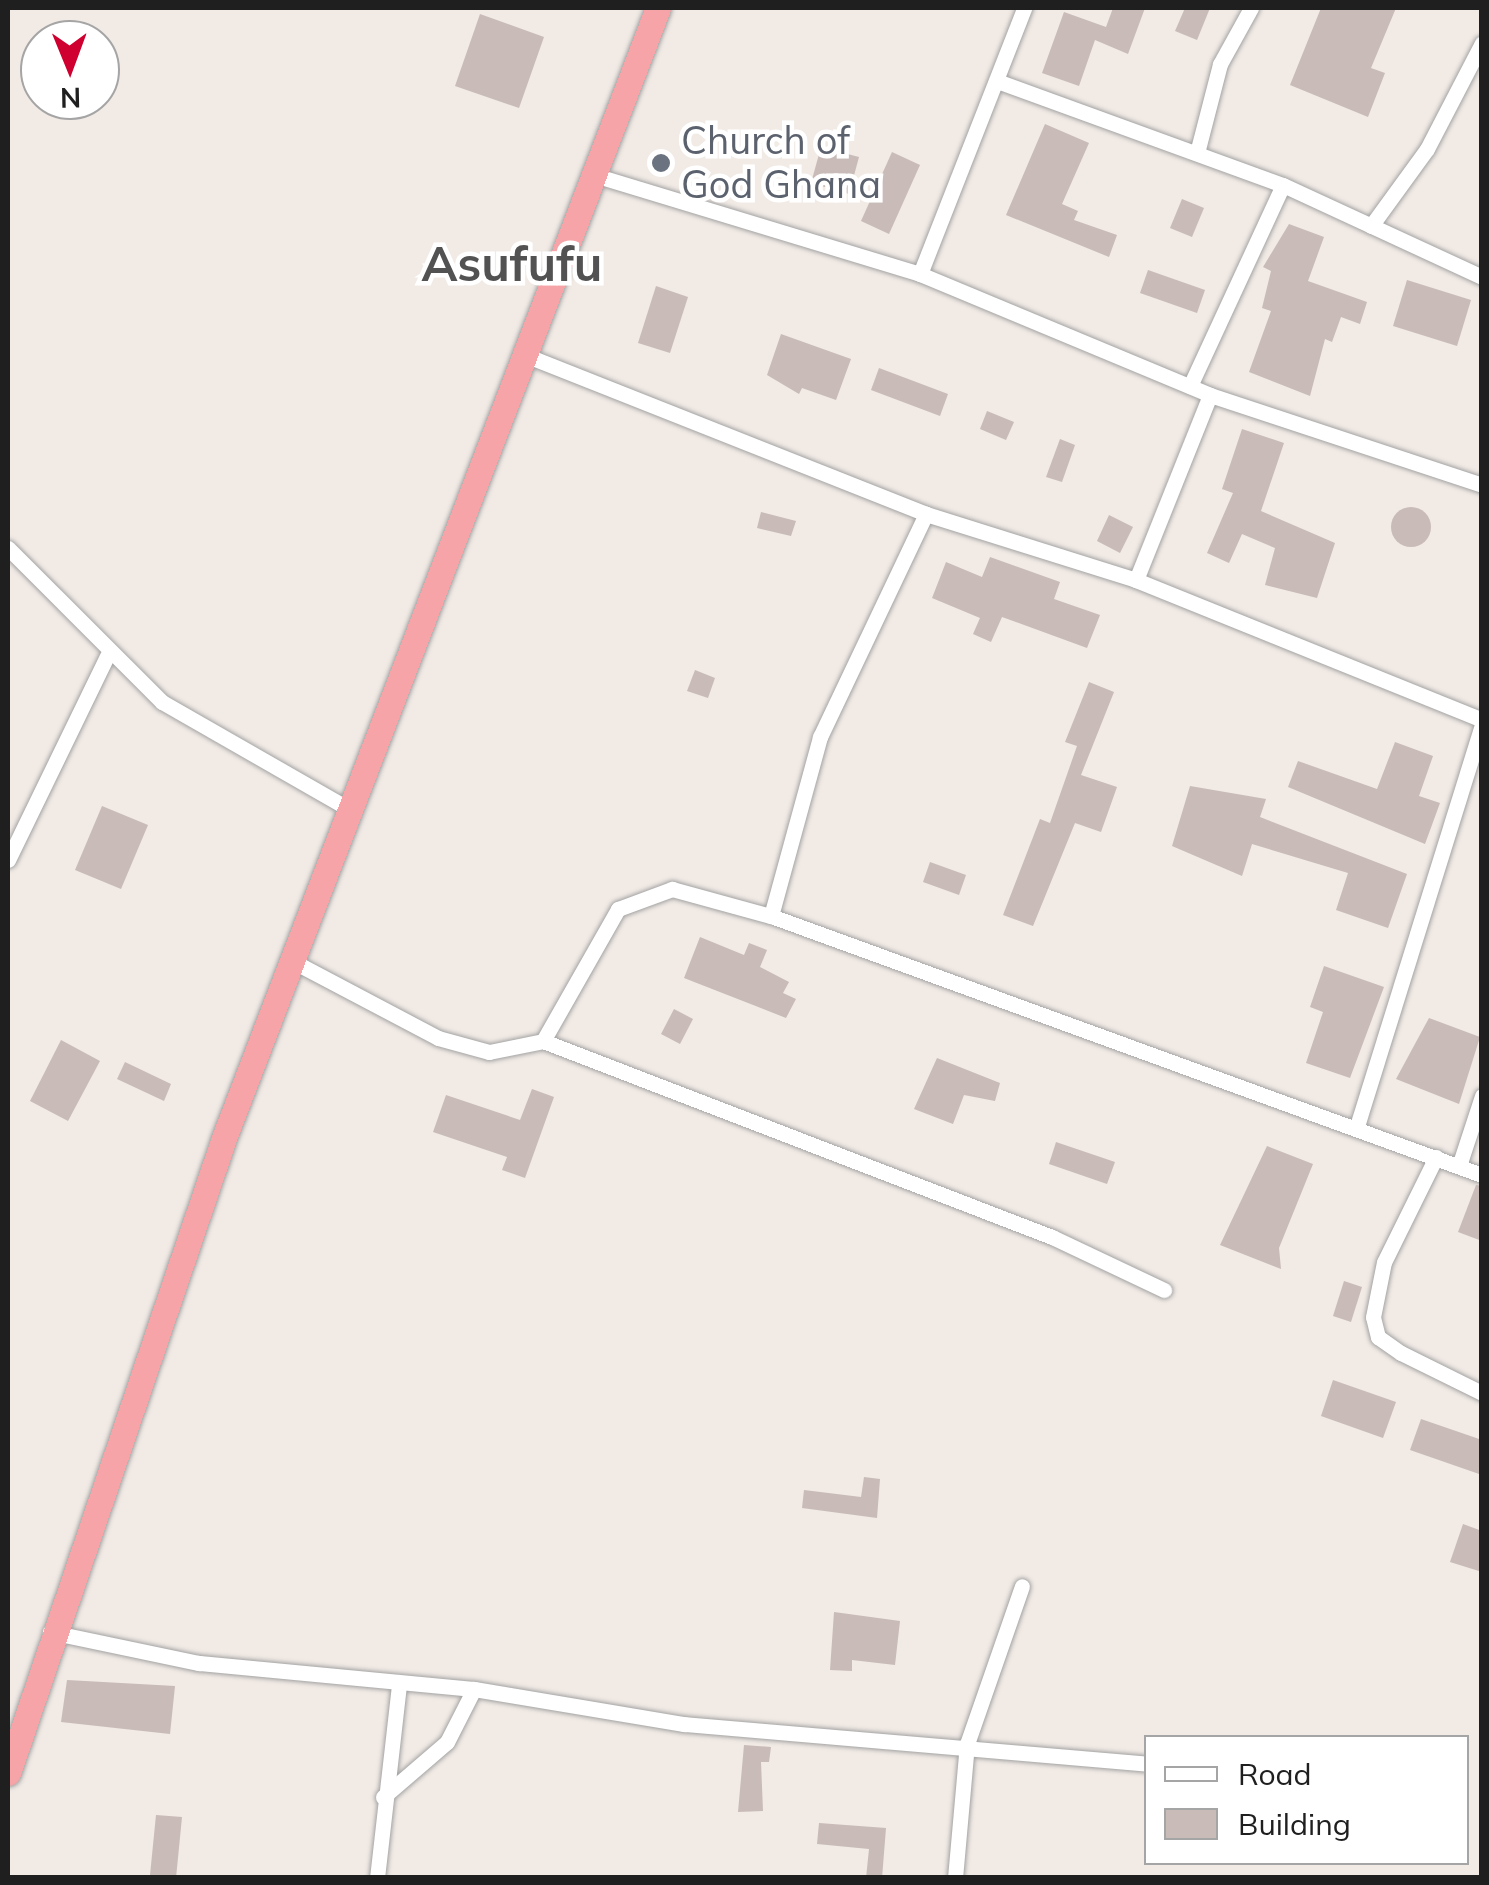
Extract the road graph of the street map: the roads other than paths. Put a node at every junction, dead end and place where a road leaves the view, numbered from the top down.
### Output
1 (658, 8) edge
2 (1024, 8) edge
3 (1251, 8) edge
4 (1482, 43) edge
5 (1477, 68) edge
6 (997, 82) junction
7 (1197, 152) junction
8 (591, 174) junction
9 (1282, 186) junction
10 (1371, 226) junction
11 (920, 274) junction
12 (1482, 277) edge
13 (525, 355) junction
14 (1190, 386) junction
15 (1210, 395) junction
16 (1482, 485) edge
17 (926, 514) junction
18 (8, 548) edge
19 (1136, 580) junction
20 (107, 656) junction
21 (1482, 723) edge
22 (352, 810) junction
23 (8, 860) edge
24 (771, 916) junction
25 (296, 963) junction
26 (543, 1041) junction
27 (1482, 1096) edge
28 (1356, 1126) junction
29 (1436, 1157) junction
30 (1458, 1166) junction
31 (1482, 1175) edge
32 (1164, 1290) dead end
33 (1482, 1394) edge
34 (1022, 1586) dead end
35 (50, 1632) junction
36 (398, 1686) junction
37 (474, 1689) junction
38 (967, 1744) junction
39 (1144, 1764) edge
40 (8, 1773) edge
41 (383, 1797) junction
42 (377, 1878) edge
43 (955, 1878) edge

1 - 8 highway
2 - 6 street
3 - 7 street
4 - 5 street
5 - 10 street
6 - 7 street
6 - 11 street
7 - 9 street
8 - 11 street
8 - 13 highway
9 - 10 street
9 - 14 street
10 - 12 street
11 - 14 street
13 - 17 street
13 - 22 highway
14 - 15 street
15 - 16 street
15 - 19 street
17 - 19 street
17 - 24 street
18 - 20 street
19 - 21 street
20 - 22 street
20 - 23 street
21 - 28 street
22 - 25 highway
24 - 26 street
24 - 28 street
25 - 26 street
25 - 35 highway
26 - 32 street
27 - 30 street
28 - 29 street
29 - 30 street
29 - 33 street
30 - 31 street
34 - 38 street
35 - 36 street
35 - 40 highway
36 - 37 street
36 - 41 street
37 - 38 street
37 - 41 street
38 - 39 street
38 - 43 street
41 - 42 street

